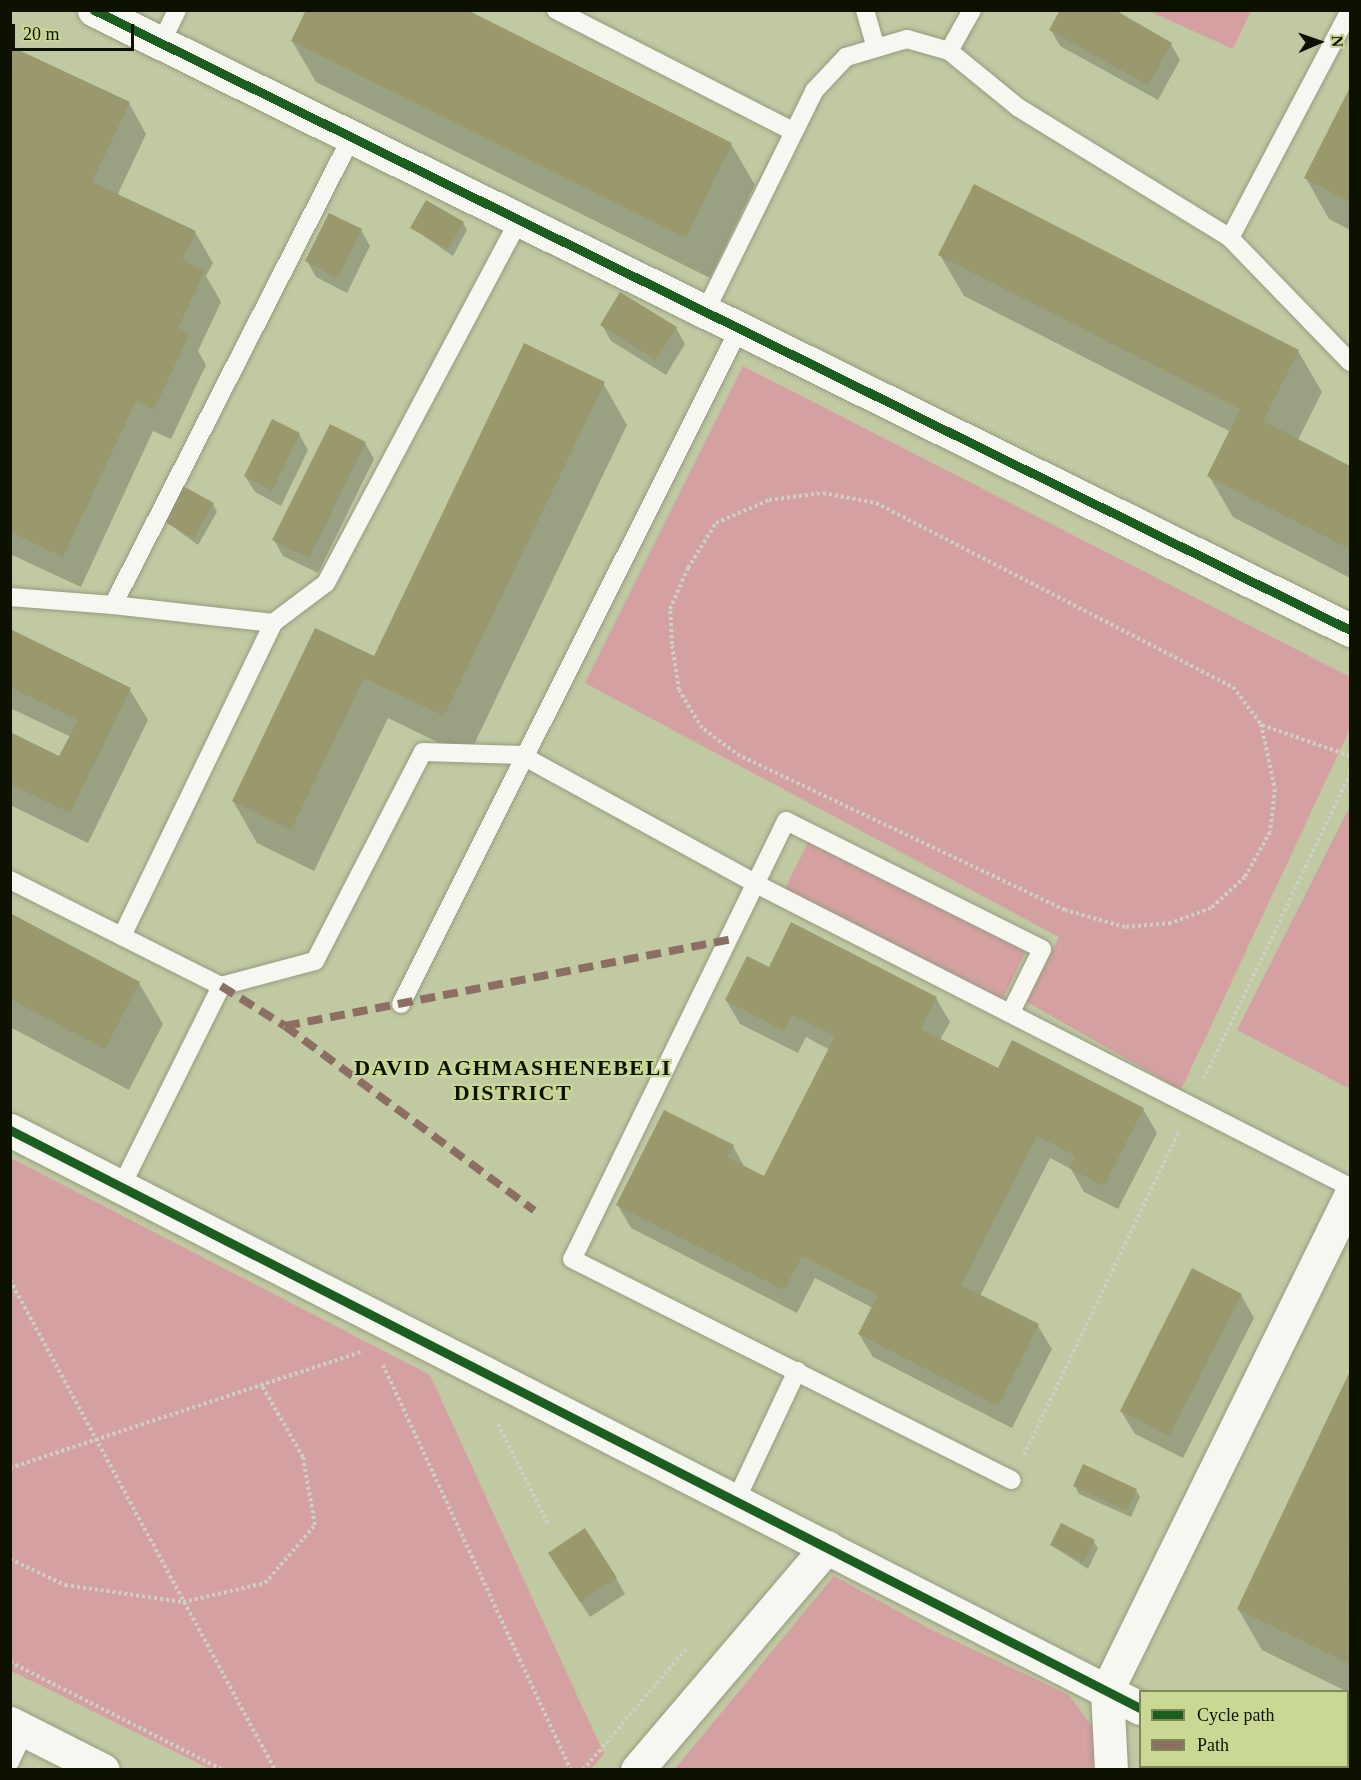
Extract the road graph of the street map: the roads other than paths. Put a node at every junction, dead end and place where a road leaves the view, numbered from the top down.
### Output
1 (94, 10) edge
2 (177, 10) edge
3 (556, 10) edge
4 (865, 10) edge
5 (972, 10) edge
6 (1350, 10) edge
7 (160, 43) junction
8 (875, 45) junction
9 (949, 51) junction
10 (794, 132) junction
11 (351, 138) junction
12 (519, 220) junction
13 (1230, 238) junction
14 (705, 312) junction
15 (739, 328) junction
16 (1350, 362) edge
17 (10, 597) edge
18 (113, 605) junction
19 (273, 623) junction
20 (1350, 630) edge
21 (521, 755) junction
22 (10, 880) edge
23 (758, 885) junction
24 (122, 936) junction
25 (221, 986) junction
26 (401, 1004) dead end
27 (1011, 1011) junction
28 (10, 1130) edge
29 (121, 1187) junction
30 (1350, 1187) edge
31 (1350, 1196) edge
32 (797, 1371) junction
33 (1012, 1480) dead end
34 (736, 1500) junction
35 (826, 1547) junction
36 (1107, 1689) junction
37 (1139, 1707) edge
38 (18, 1726) edge
39 (10, 1762) edge
40 (103, 1770) edge
41 (637, 1770) edge
42 (1111, 1770) edge

1 - 7 street
2 - 7 lane
3 - 10 lane
4 - 8 lane
5 - 9 lane
6 - 13 lane
7 - 11 street
8 - 9 lane
8 - 10 lane
9 - 13 lane
10 - 14 lane
11 - 12 street
11 - 18 lane
12 - 14 street
12 - 19 lane
13 - 16 lane
14 - 15 street
15 - 20 street
15 - 21 lane
17 - 18 lane
18 - 19 lane
19 - 24 lane
21 - 23 lane
21 - 25 lane
21 - 26 lane
22 - 24 lane
23 - 27 lane
23 - 27 lane
23 - 32 lane
24 - 25 lane
25 - 29 lane
27 - 30 lane
28 - 29 street
29 - 34 street
31 - 36 street
32 - 33 lane
32 - 34 lane
34 - 35 street
35 - 36 street
35 - 41 street
36 - 37 street
36 - 42 street
38 - 39 lane
38 - 40 street

